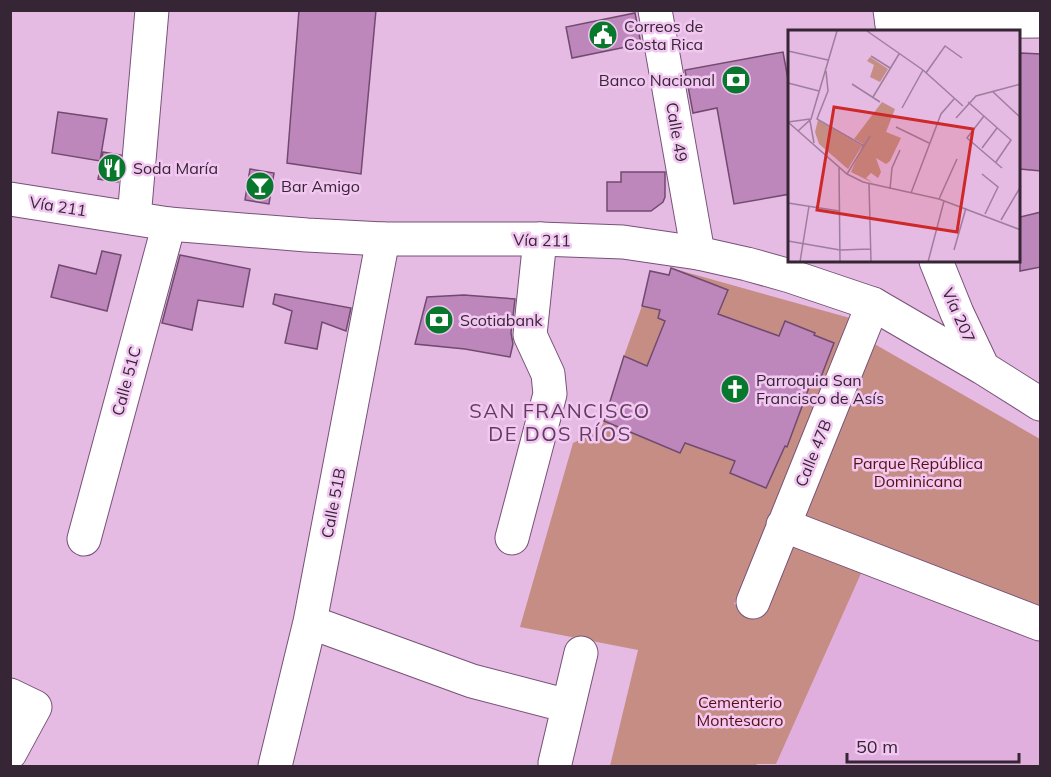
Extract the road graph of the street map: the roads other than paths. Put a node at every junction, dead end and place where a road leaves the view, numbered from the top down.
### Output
1 (152, 10) edge
2 (655, 10) edge
3 (1041, 21) edge
4 (892, 22) edge
5 (10, 199) edge
6 (134, 218) junction
7 (170, 224) junction
8 (383, 238) junction
9 (540, 239) junction
10 (698, 253) junction
11 (925, 262) edge
12 (936, 262) edge
13 (873, 304) junction
14 (940, 343) junction
15 (983, 368) junction
16 (1041, 404) edge
17 (783, 525) junction
18 (512, 538) dead end
19 (84, 539) dead end
20 (753, 603) dead end
21 (310, 622) junction
22 (1041, 624) edge
23 (581, 652) dead end
24 (10, 695) edge
25 (568, 706) junction
26 (10, 753) edge
27 (555, 763) dead end
28 (275, 766) edge

1 - 6 street
2 - 10 street, Calle 49
3 - 4 street
5 - 6 street, Vía 211
6 - 7 street, Vía 211
7 - 8 street, Vía 211
7 - 19 street, Calle 51C
8 - 9 street, Vía 211
8 - 21 street, Calle 51B
9 - 10 street, Vía 211
9 - 18 street
10 - 13 street, Vía 211
11 - 14 street, Vía 207
12 - 15 street, Vía 207
13 - 14 street, Vía 211
13 - 17 street, Calle 47B
14 - 15 street, Vía 211
15 - 16 street, Vía 211
17 - 20 street, Calle 47B
17 - 22 street
21 - 25 street
21 - 28 street, Calle 51B
23 - 25 street
24 - 26 street
25 - 27 street

